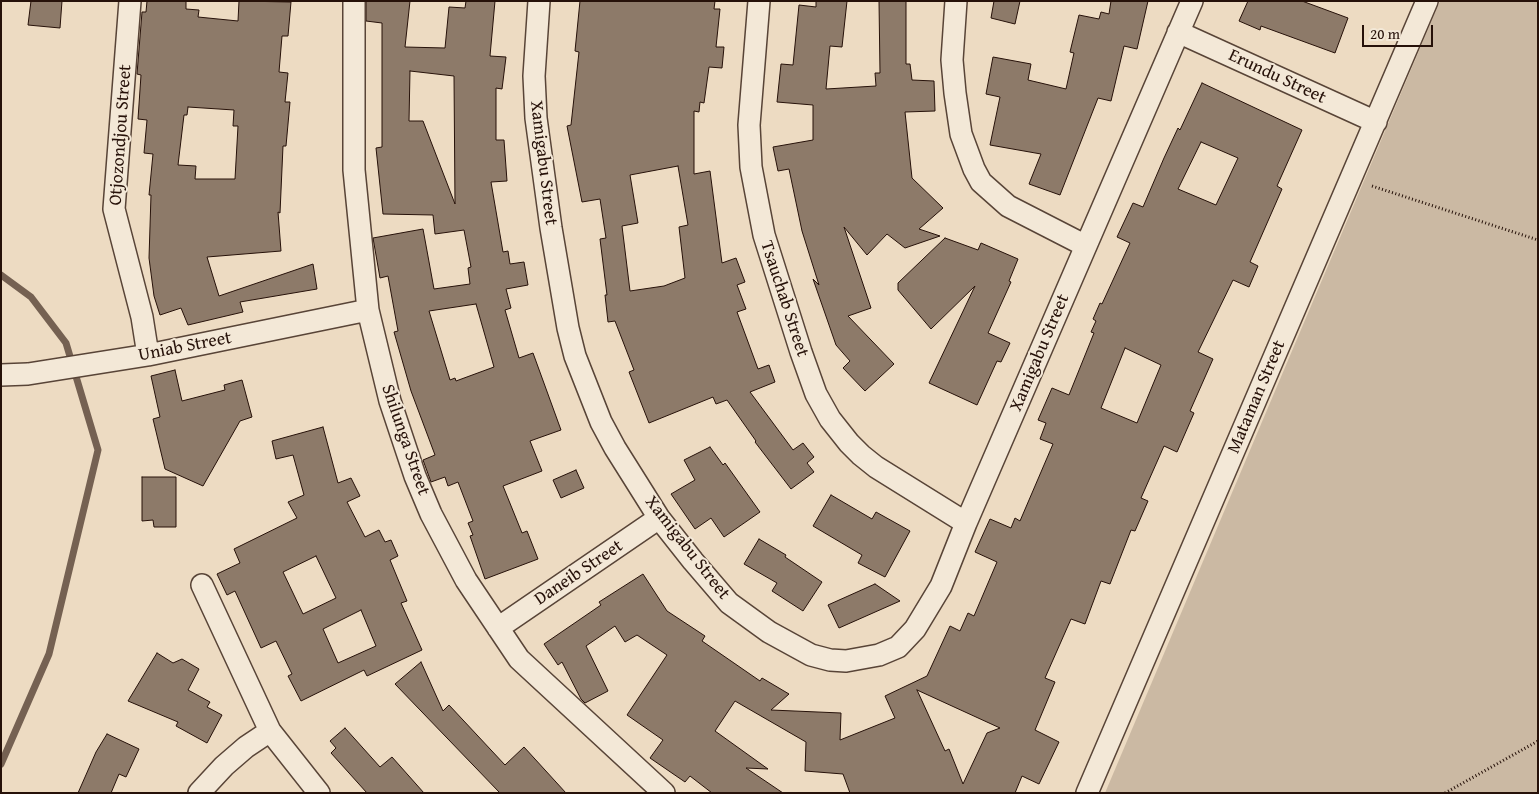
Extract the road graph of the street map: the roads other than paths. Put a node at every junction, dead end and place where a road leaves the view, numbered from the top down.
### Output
1 (130, 1) edge
2 (354, 1) edge
3 (539, 1) edge
4 (759, 1) edge
5 (956, 1) edge
6 (1192, 1) edge
7 (1427, 1) edge
8 (1178, 32) junction
9 (1376, 122) junction
10 (1086, 246) junction
11 (368, 310) junction
12 (148, 355) junction
13 (1, 375) edge
14 (659, 518) junction
15 (966, 524) junction
16 (202, 585) dead end
17 (498, 628) junction
18 (270, 731) junction
19 (199, 793) edge
20 (319, 793) edge
21 (664, 793) edge
22 (1087, 793) edge

1 - 12 street, Otjozondjou Street
2 - 11 street, Shilunga Street
3 - 14 street, Xamigabu Street
4 - 15 street, Tsauchab Street
5 - 10 street
6 - 8 street, Xamigabu Street
7 - 9 street, Mataman Street
8 - 9 street, Erundu Street
8 - 10 street, Xamigabu Street
9 - 22 street, Mataman Street
10 - 15 street, Xamigabu Street
11 - 12 street, Uniab Street
11 - 17 street, Shilunga Street
12 - 13 street, Uniab Street
14 - 15 street, Xamigabu Street
14 - 17 street, Daneib Street
16 - 18 street
17 - 21 street, Shilunga Street
18 - 19 street
18 - 20 street

